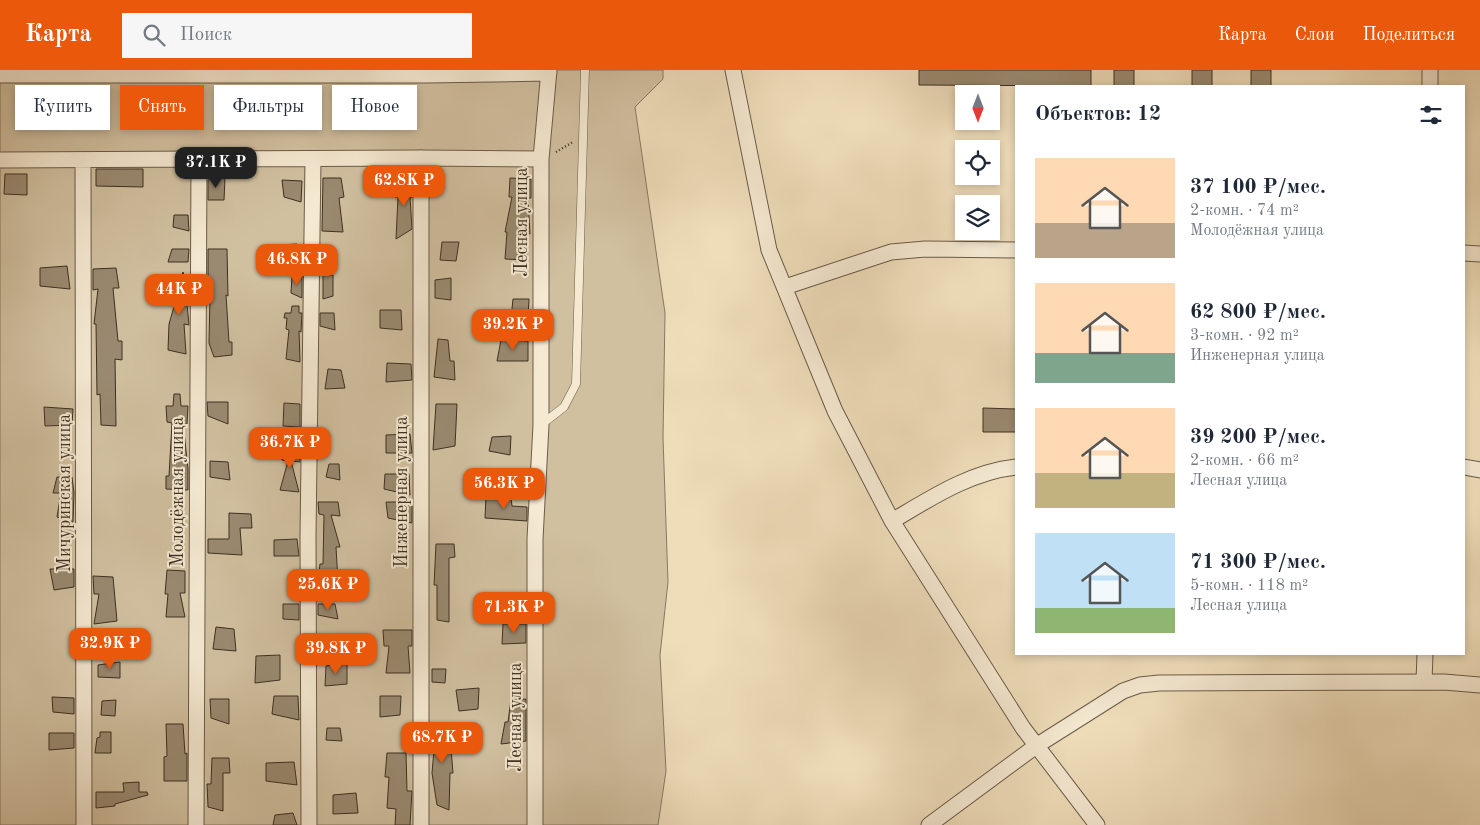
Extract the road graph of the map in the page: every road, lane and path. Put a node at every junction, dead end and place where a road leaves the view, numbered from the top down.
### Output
1 (585, 70) edge
2 (733, 70) edge
3 (1430, 70) edge
4 (549, 71) edge
5 (203, 72) edge
6 (314, 72) edge
7 (427, 72) edge
8 (86, 73) edge
9 (0, 75) edge
10 (1430, 85) edge
11 (583, 137) junction
12 (421, 158) junction
13 (313, 159) junction
14 (541, 159) junction
15 (0, 160) edge
16 (83, 160) junction
17 (199, 160) junction
18 (1015, 250) edge
19 (1465, 253) edge
20 (1480, 254) edge
21 (785, 288) junction
22 (541, 425) junction
23 (1015, 467) edge
24 (1465, 467) edge
25 (1480, 470) edge
26 (892, 520) junction
27 (1425, 655) edge
28 (1424, 682) junction
29 (1480, 685) edge
30 (1036, 746) junction
31 (84, 825) edge
32 (196, 825) edge
33 (309, 825) edge
34 (421, 825) edge
35 (535, 825) edge
36 (929, 825) edge
37 (1097, 825) edge

1 - 11 lane
2 - 21 street
3 - 10 street
4 - 7 street
4 - 14 street, Лесная улица
5 - 6 street
5 - 8 street
6 - 7 street
8 - 9 street
11 - 14 path
11 - 22 lane
12 - 13 street
12 - 14 street
12 - 34 street, Инженерная улица
13 - 17 street
13 - 33 street
14 - 22 street, Лесная улица
15 - 16 street
16 - 17 street
16 - 31 street, Мичуринская улица
17 - 32 street, Молодёжная улица
18 - 21 street
19 - 20 street
21 - 26 street
22 - 35 street, Лесная улица
23 - 26 street
24 - 25 street
26 - 30 street
27 - 28 street
28 - 29 street
28 - 30 street
30 - 36 street
30 - 37 street

